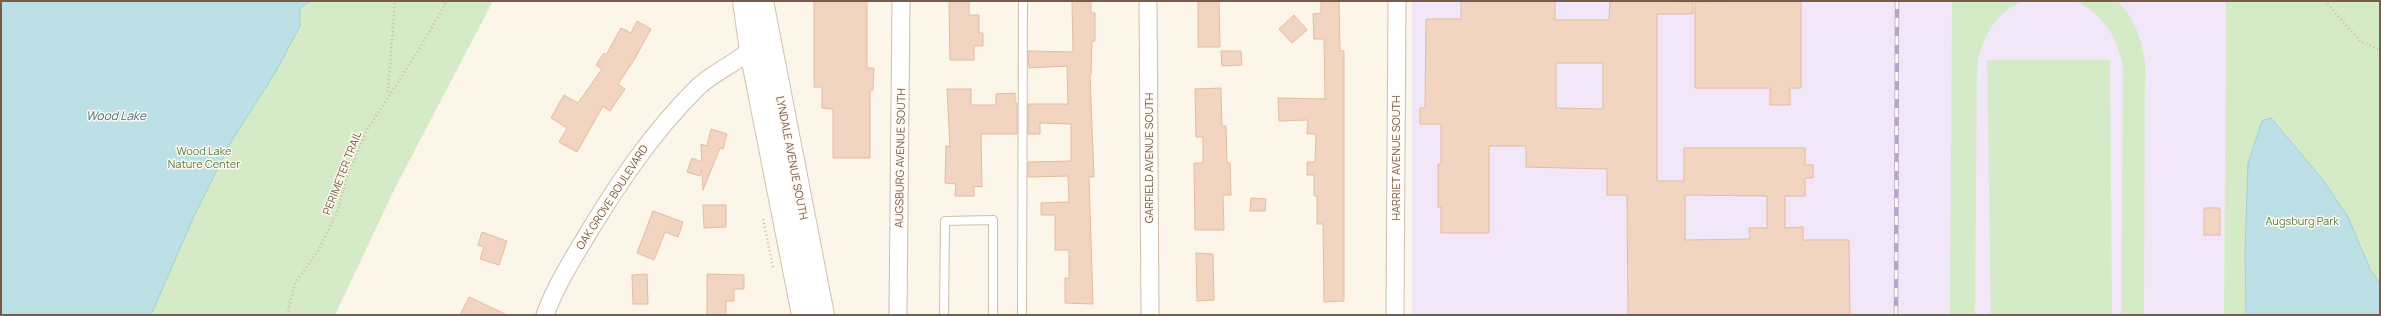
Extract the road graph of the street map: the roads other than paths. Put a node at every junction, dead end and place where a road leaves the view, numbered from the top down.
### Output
1 (744, 1) edge
2 (762, 1) edge
3 (901, 1) edge
4 (1023, 1) edge
5 (1148, 1) edge
6 (1397, 1) edge
7 (766, 28) junction
8 (750, 51) junction
9 (545, 315) edge
10 (803, 315) edge
11 (823, 315) edge
12 (898, 315) edge
13 (944, 315) edge
14 (993, 315) edge
15 (1022, 315) edge
16 (1150, 315) edge
17 (1395, 315) edge

1 - 8 main road, LYNDALE AVENUE SOUTH
2 - 7 main road, LYNDALE AVENUE SOUTH
3 - 12 street, AUGSBURG AVENUE SOUTH
4 - 15 lane
5 - 16 street, GARFIELD AVENUE SOUTH
6 - 17 street, HARRIET AVENUE SOUTH
7 - 8 street, OAK GROVE BOULEVARD
7 - 11 main road, LYNDALE AVENUE SOUTH
8 - 9 street, OAK GROVE BOULEVARD
8 - 10 main road, LYNDALE AVENUE SOUTH
13 - 14 lane

